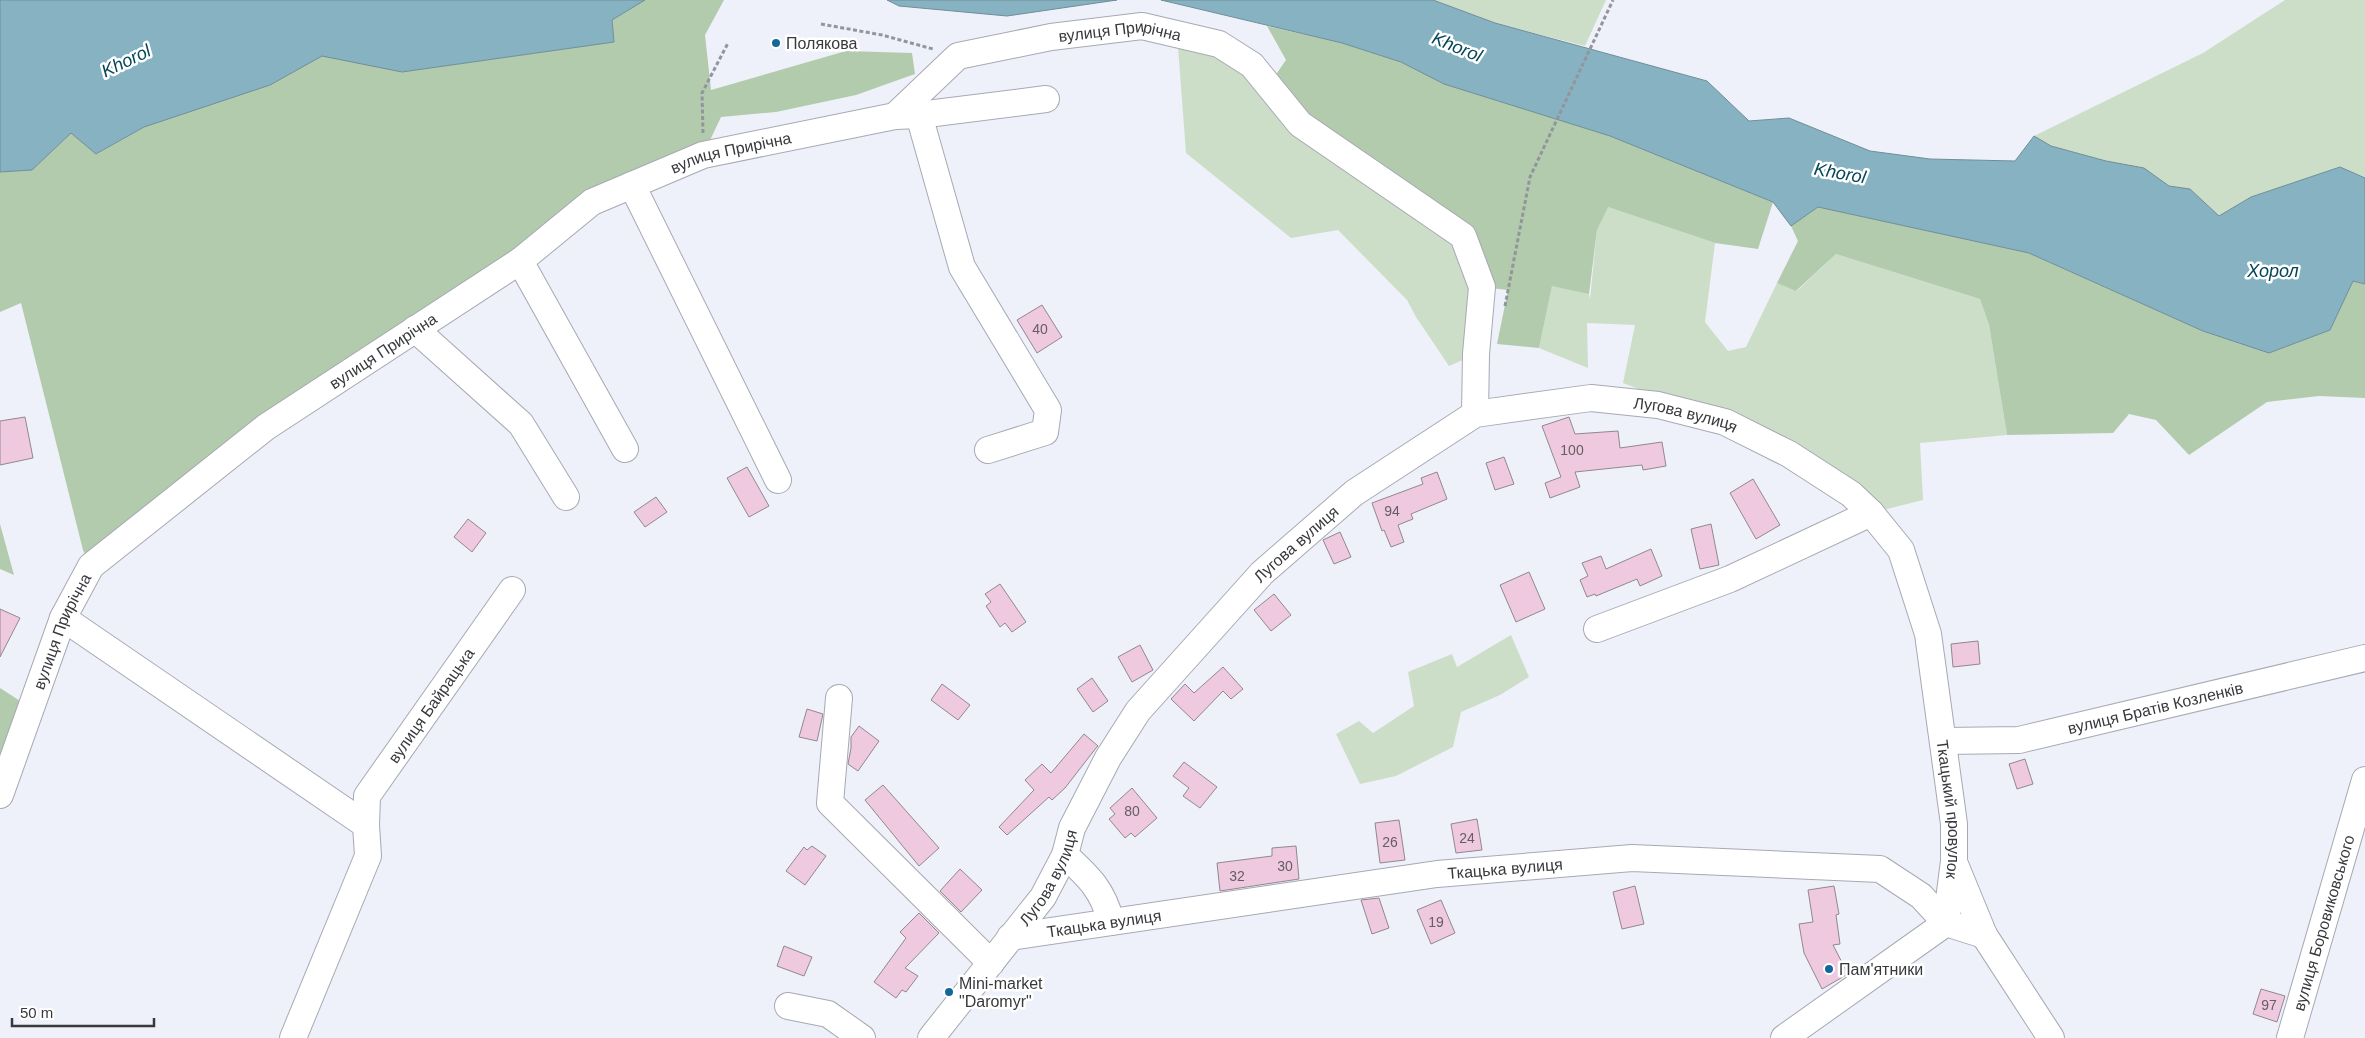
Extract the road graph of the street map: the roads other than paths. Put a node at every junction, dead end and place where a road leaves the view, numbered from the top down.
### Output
1 (1046, 98) dead end
2 (907, 116) junction
3 (632, 185) junction
4 (520, 260) junction
5 (415, 330) junction
6 (1475, 414) junction
7 (625, 449) dead end
8 (988, 450) dead end
9 (778, 480) dead end
10 (1851, 494) joint
11 (566, 497) dead end
12 (1871, 513) junction
13 (512, 590) dead end
14 (63, 618) junction
15 (1597, 629) dead end
16 (2365, 658) edge
17 (839, 698) dead end
18 (1944, 741) junction
19 (2365, 780) edge
20 (0, 795) edge
21 (366, 825) junction
22 (1065, 855) junction
23 (1954, 861) junction
24 (1112, 922) junction
25 (1946, 923) junction
26 (1984, 935) junction
27 (1010, 937) junction
28 (991, 963) junction
29 (788, 1006) dead end
30 (293, 1038) edge
31 (862, 1038) edge
32 (931, 1038) edge
33 (1784, 1038) edge
34 (2051, 1038) edge
35 (2290, 1038) edge

1 - 2 street, вулиця Прирічна
2 - 3 street, вулиця Прирічна
2 - 6 street, вулиця Прирічна
2 - 8 street
3 - 4 street, вулиця Прирічна
3 - 9 street
4 - 5 street, вулиця Прирічна
4 - 7 street
5 - 11 street
5 - 14 street, вулиця Прирічна
6 - 10 street, Лугова вулиця
6 - 22 street, Лугова вулиця
10 - 12 street, Ткацький провулок
12 - 15 street
12 - 18 street, Ткацький провулок
13 - 21 street, вулиця Байрацька
14 - 20 street, вулиця Прирічна
14 - 21 street
16 - 18 street, вулиця Братів Козленків
17 - 28 street
18 - 23 street, Ткацький провулок
19 - 35 street, вулиця Боровиковського
21 - 30 street, вулиця Байрацька
22 - 24 street
22 - 27 street, Лугова вулиця
23 - 25 street, Ткацький провулок
23 - 26 street
24 - 25 street, Ткацька вулиця
24 - 27 street, Ткацька вулиця
25 - 26 street, Ткацька вулиця
25 - 33 street
26 - 34 street
27 - 28 street, Лугова вулиця
28 - 32 street, Лугова вулиця
29 - 31 street

